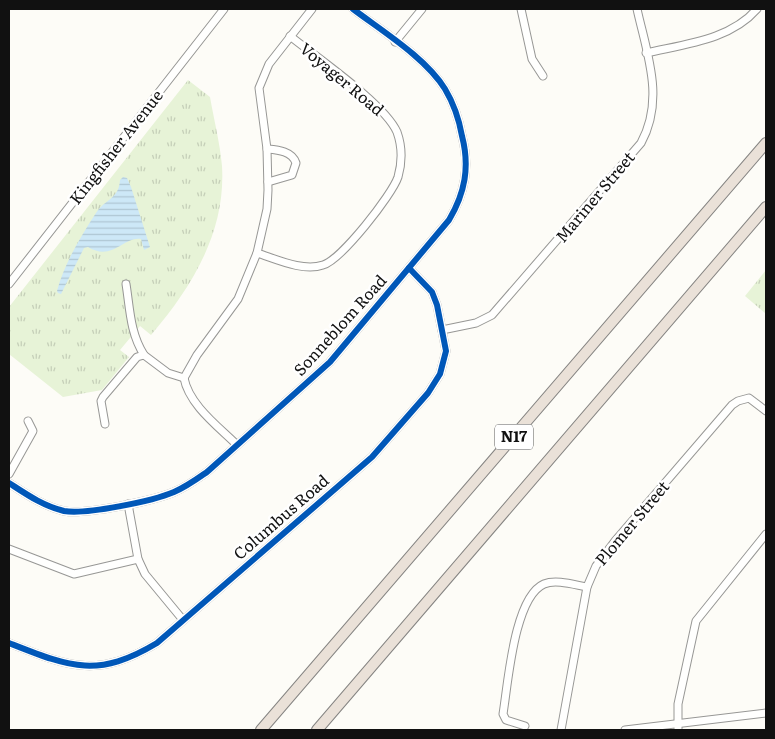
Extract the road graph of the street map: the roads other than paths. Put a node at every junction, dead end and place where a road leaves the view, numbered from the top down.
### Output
1 (219, 9) edge
2 (224, 9) edge
3 (312, 9) edge
4 (353, 9) edge
5 (422, 9) edge
6 (521, 9) edge
7 (637, 9) edge
8 (757, 9) edge
9 (290, 36) junction
10 (395, 42) junction
11 (646, 53) junction
12 (543, 76) dead end
13 (766, 143) edge
14 (267, 148) junction
15 (268, 182) junction
16 (766, 207) edge
17 (257, 253) junction
18 (409, 268) junction
19 (9, 277) edge
20 (9, 284) edge
21 (126, 284) dead end
22 (442, 330) junction
23 (144, 355) junction
24 (184, 378) junction
25 (766, 411) edge
26 (28, 421) dead end
27 (105, 424) dead end
28 (237, 446) junction
29 (9, 474) edge
30 (9, 483) edge
31 (128, 504) junction
32 (766, 534) edge
33 (9, 549) edge
34 (138, 559) junction
35 (586, 587) junction
36 (183, 620) junction
37 (9, 643) edge
38 (766, 713) edge
39 (525, 726) dead end
40 (677, 727) edge
41 (261, 730) edge
42 (317, 730) edge
43 (561, 730) edge
44 (625, 730) edge

1 - 19 street, Kingfisher Avenue
2 - 20 street, Kingfisher Avenue
3 - 9 street
4 - 10 street, Sonneblom Road
5 - 10 street
6 - 12 street
7 - 11 street, Mariner Street
8 - 11 street
9 - 14 street
9 - 17 street, Voyager Road
10 - 18 street, Sonneblom Road
11 - 22 street, Mariner Street
13 - 41 highway, N17
14 - 15 street
14 - 15 street
15 - 17 street
16 - 42 highway, N17
17 - 24 street
18 - 22 street, Columbus Road
18 - 28 street, Sonneblom Road
21 - 23 street
22 - 36 street, Columbus Road
23 - 24 street
23 - 27 street
24 - 28 street
25 - 35 street, Plomer Street
26 - 29 street
28 - 31 street, Sonneblom Road
30 - 31 street, Sonneblom Road
31 - 34 street
32 - 40 street
33 - 34 street
34 - 36 street
35 - 39 street
35 - 43 street, Plomer Street
36 - 37 street, Columbus Road
38 - 40 street
40 - 44 street

